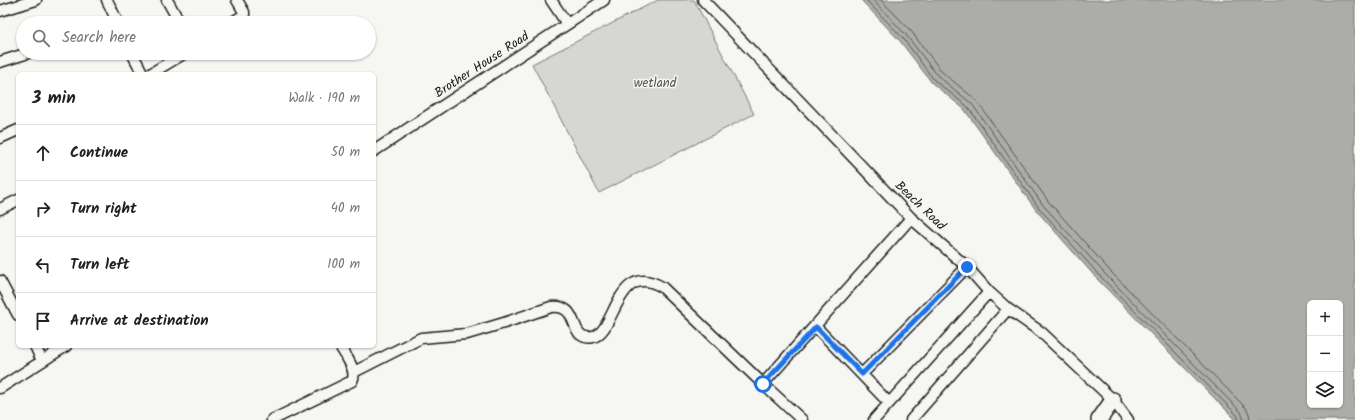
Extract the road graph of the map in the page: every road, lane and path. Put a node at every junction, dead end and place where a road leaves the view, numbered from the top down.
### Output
1 (36, 0) edge
2 (108, 0) edge
3 (167, 0) edge
4 (237, 0) edge
5 (550, 0) edge
6 (604, 0) edge
7 (703, 0) edge
8 (0, 11) edge
9 (115, 16) edge
10 (176, 16) edge
11 (242, 16) edge
12 (568, 24) junction
13 (16, 57) edge
14 (136, 60) edge
15 (173, 60) edge
16 (0, 62) edge
17 (142, 72) edge
18 (153, 72) edge
19 (16, 131) edge
20 (0, 138) edge
21 (376, 150) edge
22 (16, 201) edge
23 (0, 209) edge
24 (911, 218) junction
25 (967, 267) junction
26 (0, 281) edge
27 (989, 292) junction
28 (1008, 309) junction
29 (16, 311) edge
30 (816, 327) junction
31 (36, 348) edge
32 (63, 348) edge
33 (341, 348) edge
34 (42, 361) junction
35 (354, 372) junction
36 (862, 374) junction
37 (763, 384) junction
38 (0, 388) edge
39 (1113, 400) junction
40 (889, 403) junction
41 (272, 420) edge
42 (802, 420) edge
43 (874, 420) edge
44 (911, 420) edge
45 (1099, 420) edge
46 (1128, 420) edge

1 - 8 street
2 - 9 street
3 - 10 street
4 - 11 street
5 - 12 street
6 - 12 street, Brother House Road
7 - 24 street, Beach Road
12 - 21 street, Brother House Road
13 - 16 street
14 - 17 street
15 - 18 street
19 - 20 street
22 - 23 street
24 - 25 street, Beach Road
24 - 30 street
25 - 27 street, Beach Road
25 - 36 street
26 - 29 street
27 - 28 street, Beach Road
27 - 40 street
28 - 39 street, Beach Road
28 - 44 street
30 - 36 street
30 - 37 street
31 - 34 street
32 - 34 street
33 - 35 street
34 - 38 street
35 - 37 street
35 - 41 street
36 - 40 street
37 - 42 street
39 - 45 main road
39 - 46 street, Beach Road
40 - 43 street

